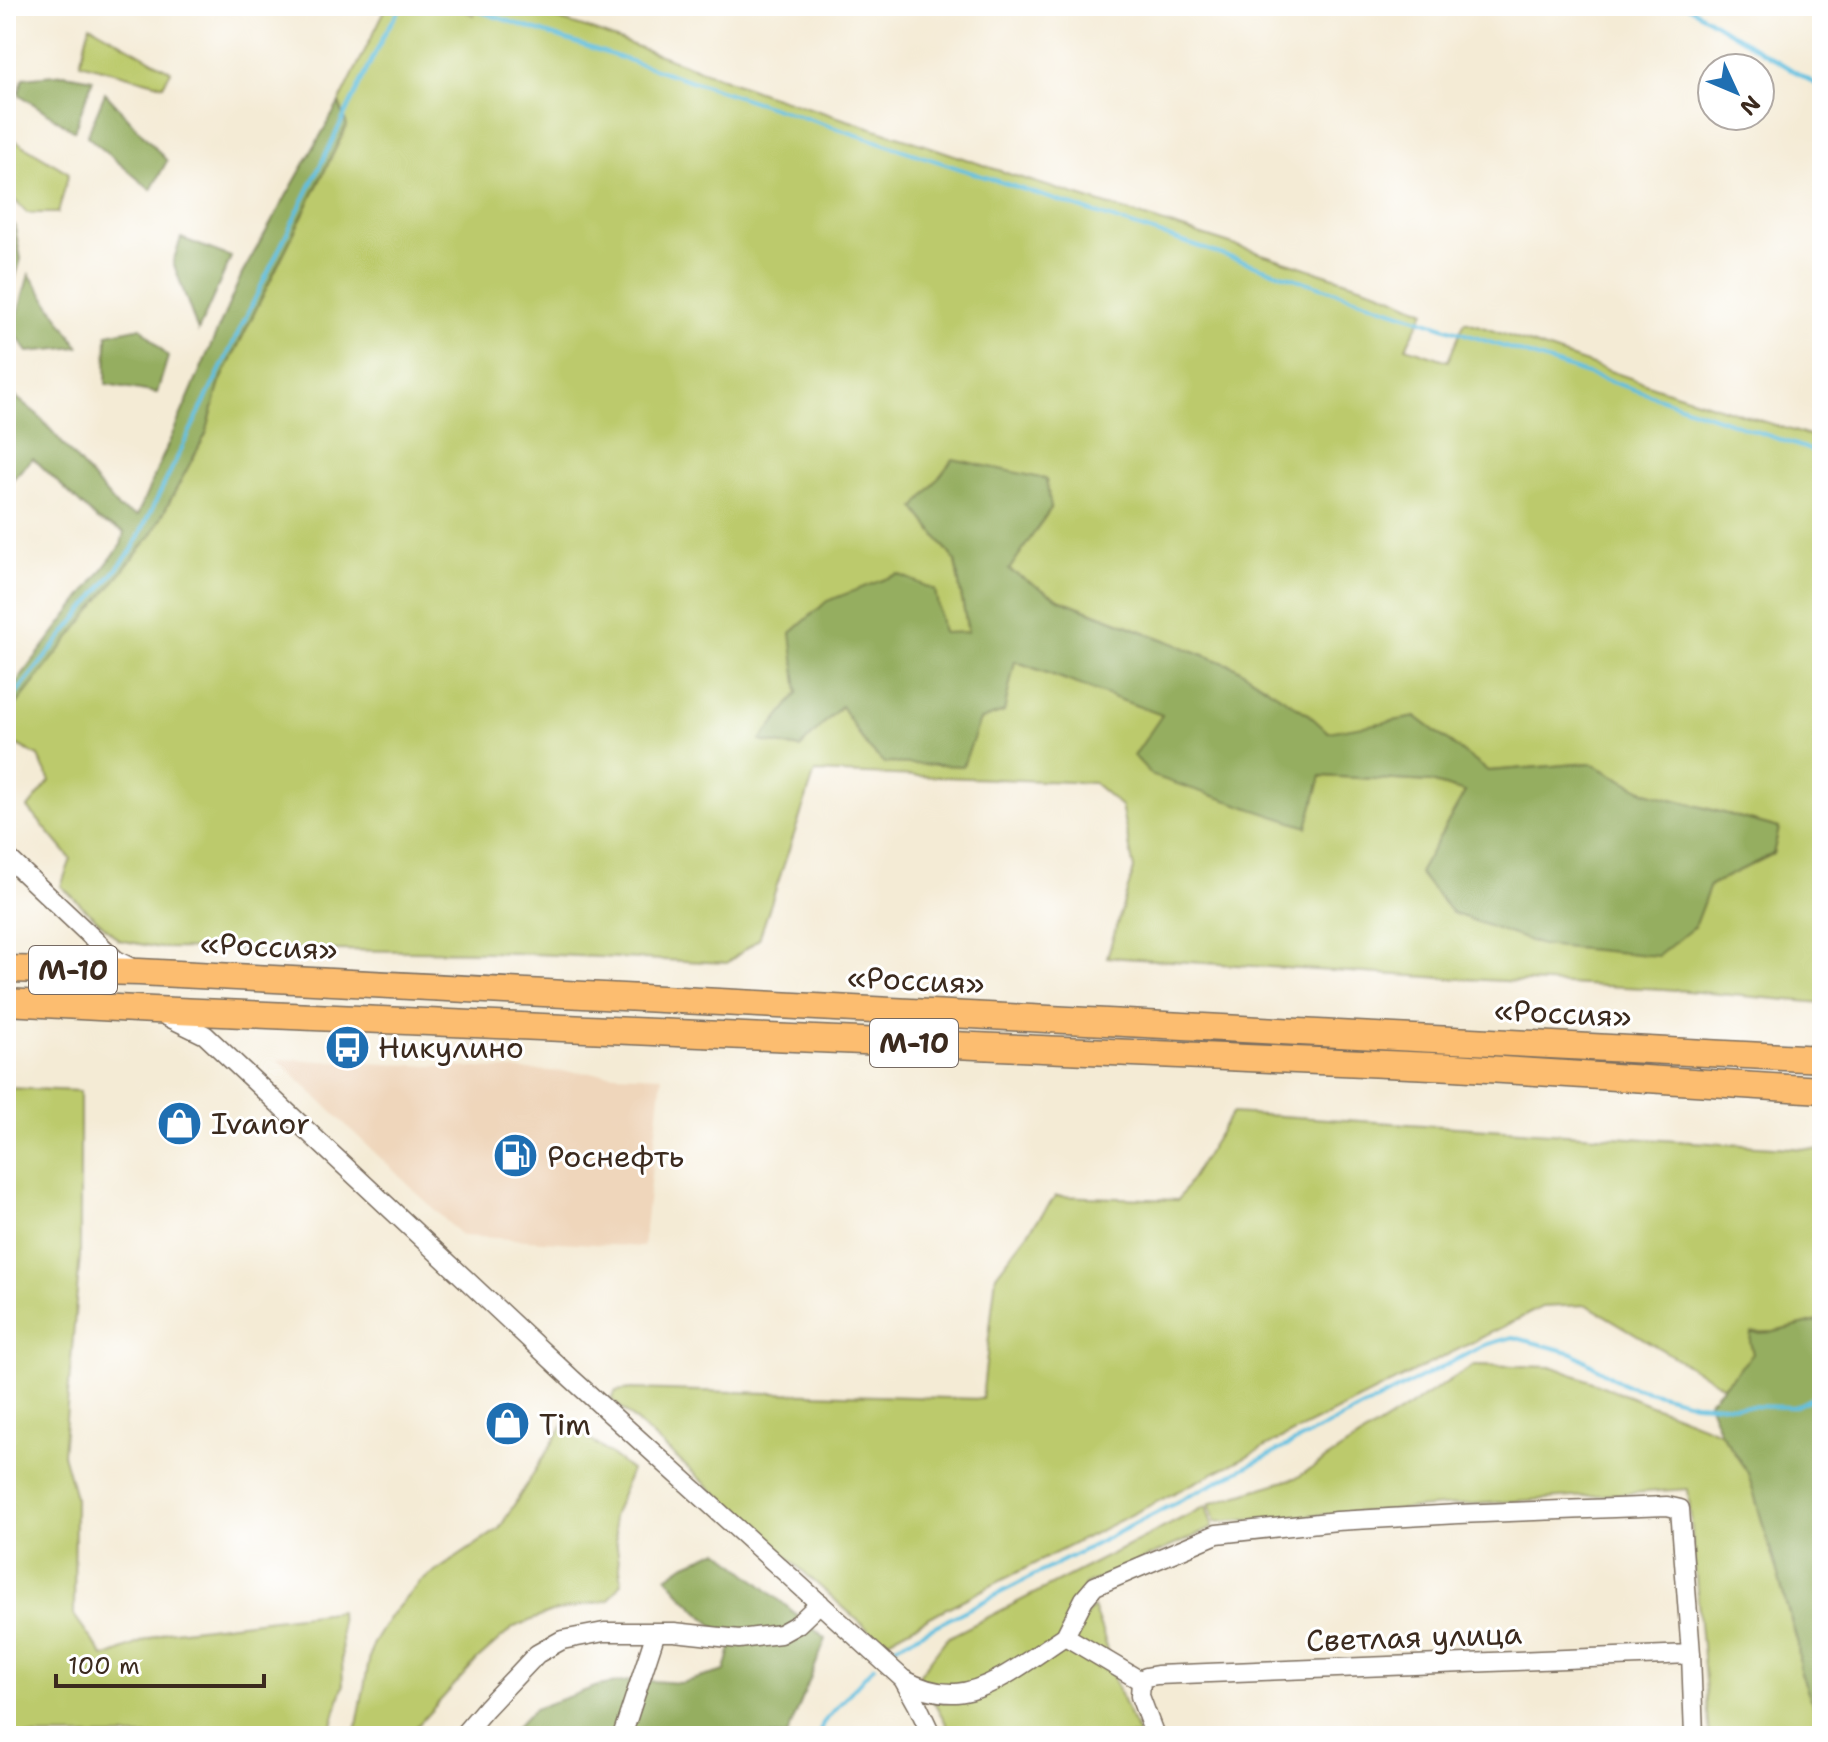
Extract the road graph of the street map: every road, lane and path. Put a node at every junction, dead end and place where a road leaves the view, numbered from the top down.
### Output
1 (6, 856) edge
2 (6, 969) edge
3 (139, 972) junction
4 (6, 1002) edge
5 (154, 1010) junction
6 (1822, 1059) edge
7 (1822, 1090) edge
8 (820, 1603) junction
9 (656, 1632) junction
10 (1065, 1636) junction
11 (1691, 1654) junction
12 (903, 1679) junction
13 (1141, 1681) junction
14 (462, 1736) edge
15 (622, 1736) edge
16 (932, 1736) edge
17 (1155, 1736) edge
18 (1694, 1736) edge

1 - 3 street
2 - 3 highway, «Россия» / М-10
3 - 6 highway, «Россия» / М-10
4 - 5 highway, «Россия» / М-10
5 - 7 highway, «Россия» / М-10
5 - 8 street
8 - 9 street
8 - 12 street
9 - 14 street
9 - 15 street
10 - 11 street
10 - 12 street
10 - 13 street
11 - 13 street, Светлая улица
11 - 18 street
12 - 16 street
13 - 17 street

